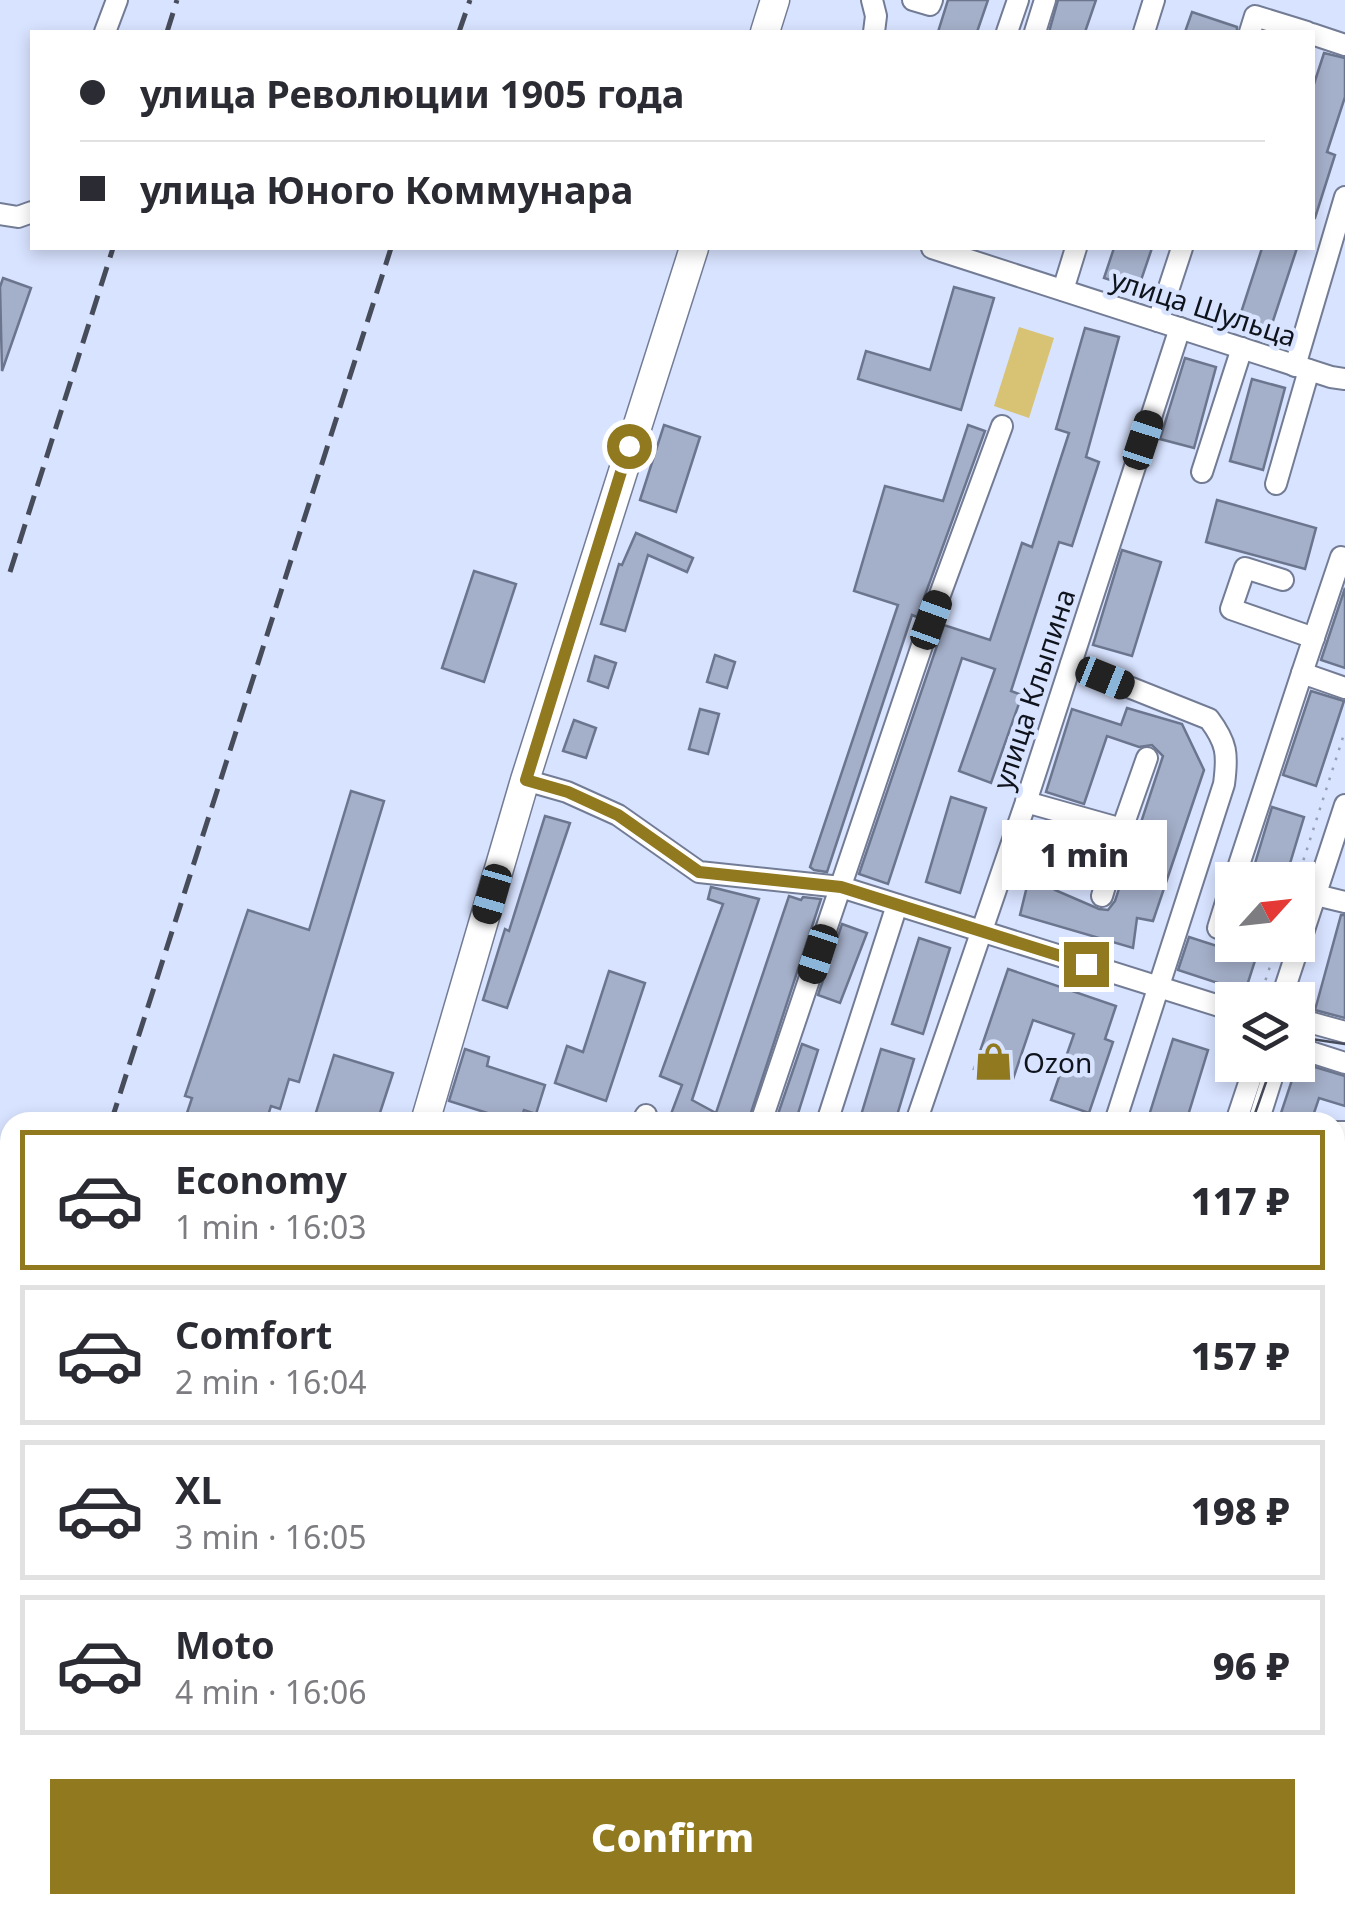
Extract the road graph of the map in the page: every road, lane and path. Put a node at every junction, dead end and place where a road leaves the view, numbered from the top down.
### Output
1 (117, 0) edge
2 (776, 0) edge
3 (872, 0) edge
4 (913, 0) edge
5 (932, 0) edge
6 (1018, 0) edge
7 (1045, 0) edge
8 (1154, 0) edge
9 (106, 30) edge
10 (766, 30) edge
11 (874, 30) edge
12 (1008, 30) edge
13 (1036, 30) edge
14 (1145, 30) edge
15 (1251, 30) edge
16 (1300, 30) edge
17 (1315, 35) edge
18 (1345, 45) edge
19 (1345, 198) edge
20 (30, 213) edge
21 (0, 214) edge
22 (693, 250) edge
23 (1075, 250) edge
24 (1181, 250) edge
25 (968, 253) edge
26 (1062, 290) junction
27 (1158, 322) junction
28 (1180, 328) junction
29 (1242, 348) junction
30 (1302, 368) junction
31 (1345, 379) edge
32 (1002, 426) dead end
33 (1202, 472) dead end
34 (1276, 484) dead end
35 (1340, 557) dead end
36 (1283, 580) dead end
37 (1314, 638) junction
38 (1071, 664) junction
39 (1302, 673) junction
40 (1345, 688) edge
41 (1345, 731) edge
42 (1147, 758) dead end
43 (526, 780) junction
44 (1026, 802) junction
45 (1345, 804) edge
46 (1122, 830) junction
47 (1240, 862) edge
48 (1303, 862) edge
49 (841, 887) junction
50 (1316, 894) joint
51 (1102, 896) dead end
52 (1345, 902) edge
53 (897, 905) junction
54 (980, 932) junction
55 (1158, 984) junction
56 (1215, 1004) edge
57 (1315, 1023) edge
58 (1345, 1032) edge
59 (1315, 1053) edge
60 (1345, 1063) edge
61 (1249, 1082) edge
62 (1271, 1082) edge
63 (428, 1112) edge
64 (765, 1112) edge
65 (831, 1112) edge
66 (919, 1112) edge
67 (1118, 1112) edge
68 (1239, 1112) edge
69 (1261, 1112) edge

1 - 9 street
2 - 10 main road
3 - 11 street
4 - 5 street
6 - 12 street
7 - 13 street
8 - 14 street
15 - 16 street
17 - 18 street
19 - 30 street
20 - 21 street
22 - 43 main road
23 - 26 street
24 - 27 street
25 - 26 street, улица Шульца
26 - 27 street, улица Шульца
27 - 28 street, улица Шульца
28 - 29 street, улица Шульца
28 - 38 street, улица Клыпина
29 - 30 street, улица Шульца
29 - 33 street
30 - 31 street, улица Шульца
30 - 34 street
32 - 49 street
35 - 37 street
36 - 37 street
37 - 39 street
38 - 44 street, улица Клыпина
38 - 55 street
39 - 40 street
39 - 47 street
41 - 48 path
42 - 46 street
43 - 49 street
43 - 63 main road
44 - 46 street
44 - 54 street, улица Клыпина
45 - 50 street
46 - 51 street
49 - 53 street
49 - 64 street
50 - 52 street
53 - 54 street
53 - 65 street
54 - 55 street
54 - 66 street, улица Клыпина
55 - 56 street
55 - 67 street
57 - 58 street
59 - 60 street
61 - 68 street
62 - 69 street

